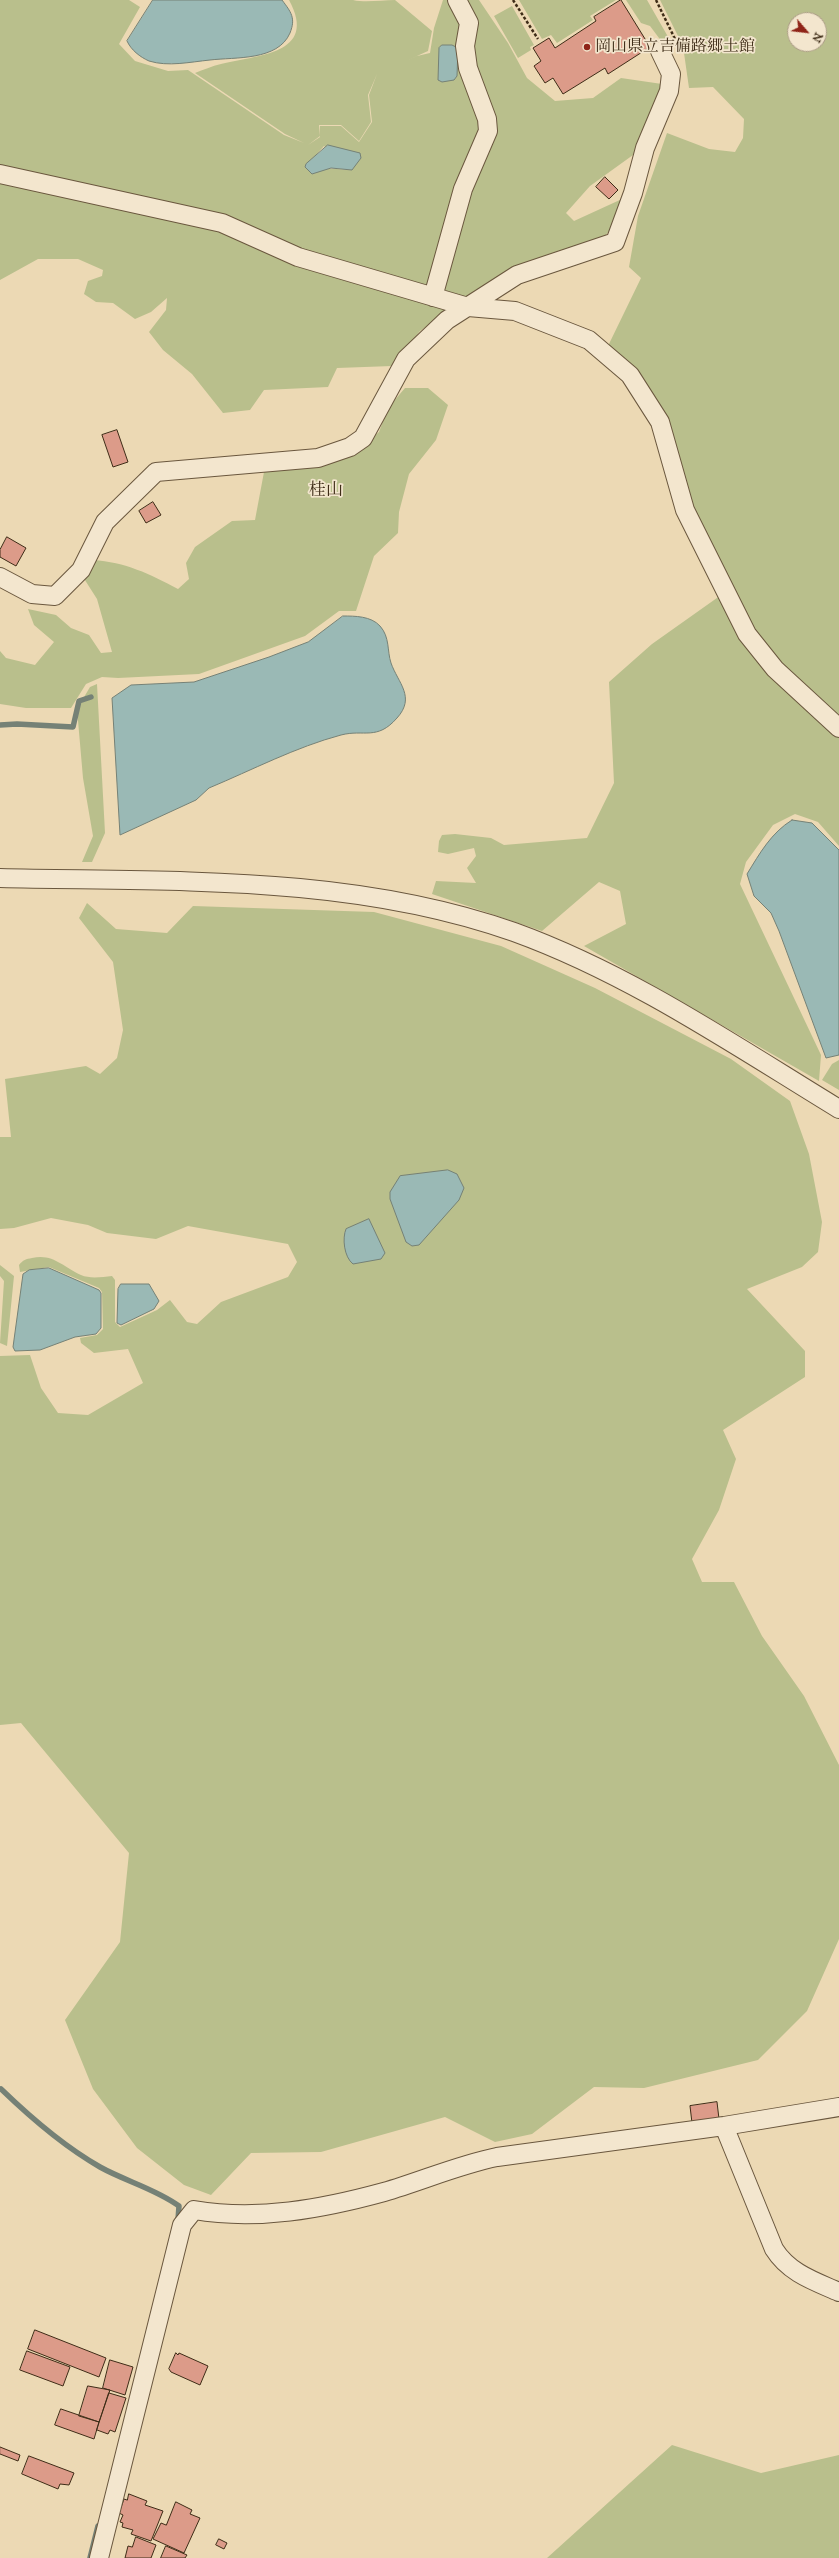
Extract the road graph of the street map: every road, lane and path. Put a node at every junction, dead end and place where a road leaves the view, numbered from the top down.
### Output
1 (457, 0) edge
2 (513, 0) edge
3 (538, 39) dead end
4 (660, 51) dead end
5 (0, 174) edge
6 (433, 297) junction
7 (468, 307) junction
8 (0, 577) edge
9 (839, 728) edge
10 (0, 878) edge
11 (839, 1109) edge
12 (839, 2107) edge
13 (724, 2126) junction
14 (839, 2292) edge
15 (99, 2558) edge

1 - 6 street
2 - 3 path
4 - 7 street
5 - 6 street
6 - 7 street
7 - 8 street
7 - 9 street
10 - 11 street
12 - 13 street
13 - 14 street
13 - 15 street

